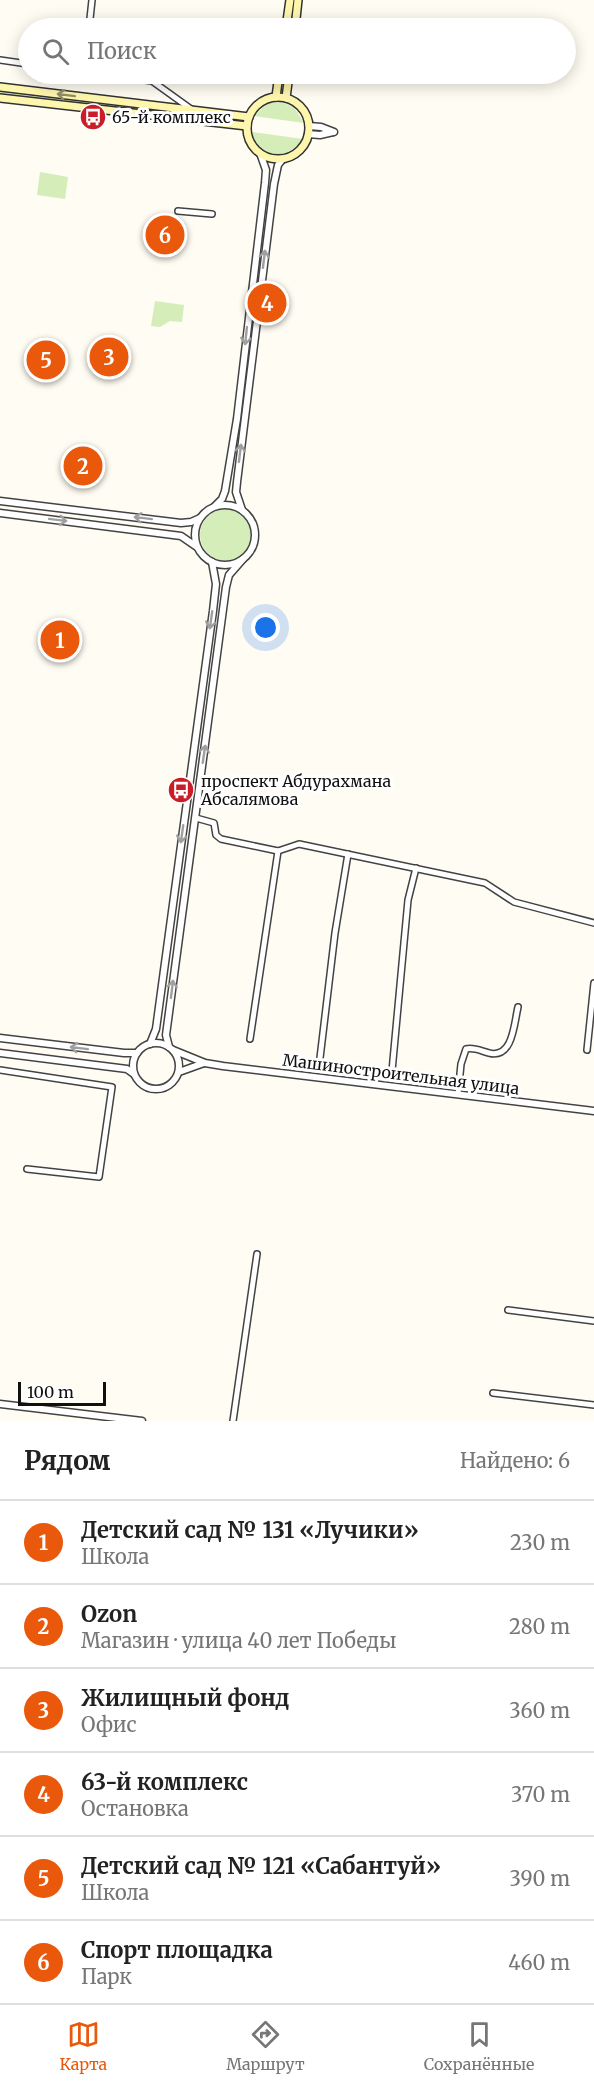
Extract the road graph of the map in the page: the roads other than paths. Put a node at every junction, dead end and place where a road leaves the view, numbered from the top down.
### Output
1 (92, 0) edge
2 (290, 0) edge
3 (298, 0) edge
4 (90, 18) edge
5 (287, 18) edge
6 (296, 18) edge
7 (0, 60) edge
8 (18, 63) edge
9 (156, 84) edge
10 (278, 84) edge
11 (288, 84) edge
12 (0, 87) edge
13 (276, 97) junction
14 (0, 98) edge
15 (286, 98) junction
16 (192, 110) junction
17 (249, 117) junction
18 (247, 126) junction
19 (260, 153) junction
20 (282, 160) junction
21 (178, 211) dead end
22 (212, 214) dead end
23 (0, 501) edge
24 (214, 506) junction
25 (243, 510) junction
26 (0, 513) edge
27 (200, 518) junction
28 (197, 547) junction
29 (243, 560) junction
30 (212, 562) junction
31 (196, 818) junction
32 (278, 851) junction
33 (348, 854) junction
34 (416, 868) junction
35 (594, 923) edge
36 (594, 983) edge
37 (519, 1007) dead end
38 (0, 1038) edge
39 (250, 1040) dead end
40 (150, 1044) junction
41 (171, 1049) junction
42 (587, 1050) dead end
43 (0, 1053) edge
44 (137, 1053) junction
45 (320, 1058) dead end
46 (205, 1063) junction
47 (0, 1070) edge
48 (392, 1071) dead end
49 (178, 1072) junction
50 (134, 1074) junction
51 (458, 1094) junction
52 (594, 1111) edge
53 (27, 1169) dead end
54 (256, 1254) dead end
55 (508, 1310) dead end
56 (594, 1321) edge
57 (493, 1393) dead end
58 (0, 1404) edge
59 (594, 1405) edge
60 (142, 1421) edge
61 (233, 1421) edge

1 - 4 street
2 - 5 main road
3 - 6 main road
7 - 8 street
9 - 16 street
10 - 13 main road
11 - 15 main road
16 -> 12 main road
13 - 15 main road
13 - 17 main road
14 - 18 main road
15 - 20 main road
16 - 17 main road
17 - 18 main road
18 - 19 main road
19 - 20 main road
19 -> 24 street
25 -> 20 street
21 - 22 street
27 -> 23 street
24 - 25 street
24 - 27 street
25 - 29 street
26 -> 28 street
27 - 28 street
28 - 30 street
29 - 30 street
31 -> 29 street
30 -> 40 street
31 - 32 street
41 -> 31 street
32 - 33 street
32 - 39 street
33 - 34 street
33 - 45 street
34 - 35 street
34 - 48 street
36 - 42 street
37 - 51 street
44 -> 38 street
40 - 41 street
40 - 44 street
41 - 46 street, Машиностроительная улица
41 - 49 street
43 - 50 street
44 - 50 street
46 - 49 street, Машиностроительная улица
46 - 51 street, Машиностроительная улица
47 - 53 street
49 - 50 street
51 - 52 street, Машиностроительная улица
54 - 61 street
55 - 56 street
57 - 59 street
58 - 60 street

